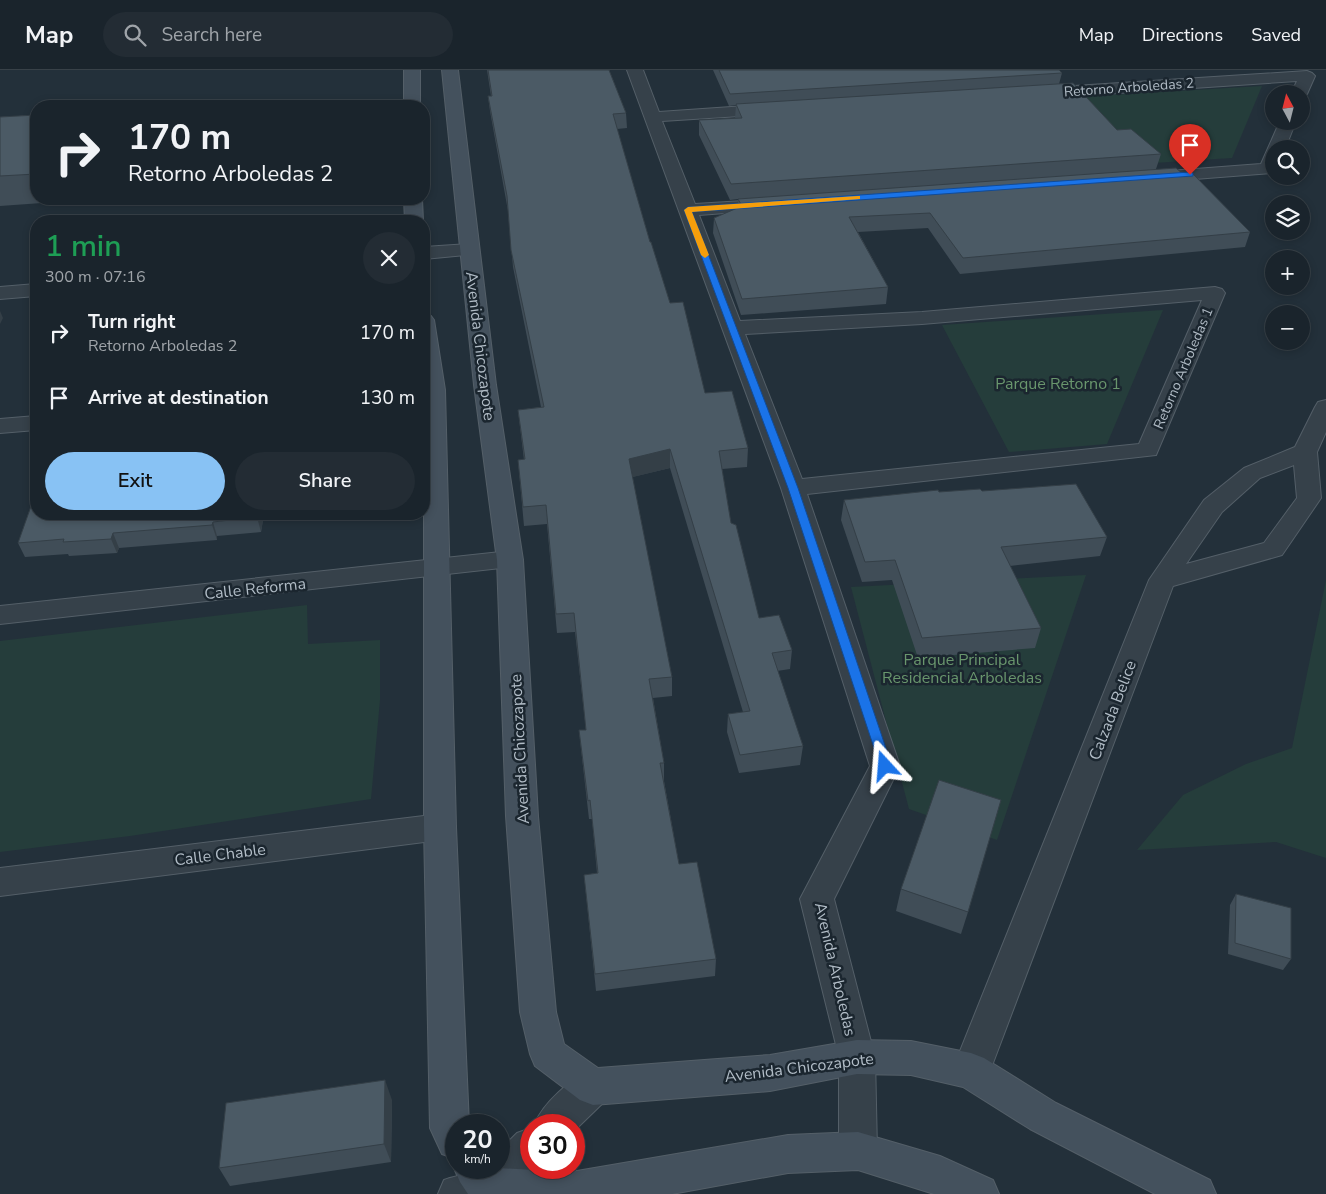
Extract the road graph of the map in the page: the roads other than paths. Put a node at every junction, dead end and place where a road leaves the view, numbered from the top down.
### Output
1 (412, 70) edge
2 (450, 70) edge
3 (635, 70) edge
4 (1303, 85) edge
5 (1029, 93) edge
6 (412, 100) edge
7 (791, 108) edge
8 (653, 117) junction
9 (1265, 162) edge
10 (1140, 178) edge
11 (796, 202) edge
12 (688, 210) junction
13 (469, 250) junction
14 (430, 253) edge
15 (30, 290) edge
16 (0, 293) edge
17 (732, 328) junction
18 (1326, 407) edge
19 (430, 412) edge
20 (30, 423) edge
21 (0, 426) edge
22 (1305, 452) junction
23 (793, 488) junction
24 (510, 560) junction
25 (437, 568) junction
26 (1162, 580) junction
27 (0, 615) edge
28 (440, 826) junction
29 (0, 882) edge
30 (857, 1057) junction
31 (971, 1071) junction
32 (593, 1087) junction
33 (449, 1114) edge
34 (565, 1114) edge
35 (858, 1151) junction
36 (520, 1153) edge
37 (473, 1183) edge
38 (937, 1185) edge
39 (979, 1194) edge
40 (1196, 1194) edge

1 - 6 main road
2 - 13 main road, Avenida Chicozapote
3 - 8 street, Avenida Arboledas
4 - 5 street, Retorno Arboledas 2
7 - 8 street
8 - 12 street, Avenida Arboledas
9 - 10 street
11 - 12 street
12 - 17 street, Avenida Arboledas
13 - 14 street
13 - 24 main road, Avenida Chicozapote
15 - 16 street
17 - 23 street, Avenida Arboledas
17 - 23 street, Retorno Arboledas 1
18 - 22 street
19 - 25 main road
20 - 21 street
22 - 26 street, Calzada Belice
22 - 26 street
23 - 30 street, Avenida Arboledas
24 - 25 street, Calle Reforma
24 - 32 main road, Avenida Chicozapote
25 - 27 street, Calle Reforma
25 - 28 main road
26 - 31 street, Calzada Belice
28 - 29 street, Calle Chable
28 - 33 main road
30 - 31 main road, Avenida Chicozapote
30 - 32 main road, Avenida Chicozapote
30 - 35 street, Avenida Arboledas
31 - 40 main road, Avenida Chicozapote
32 - 34 street
35 - 37 main road
35 - 38 main road
36 - 37 street
38 - 39 main road

